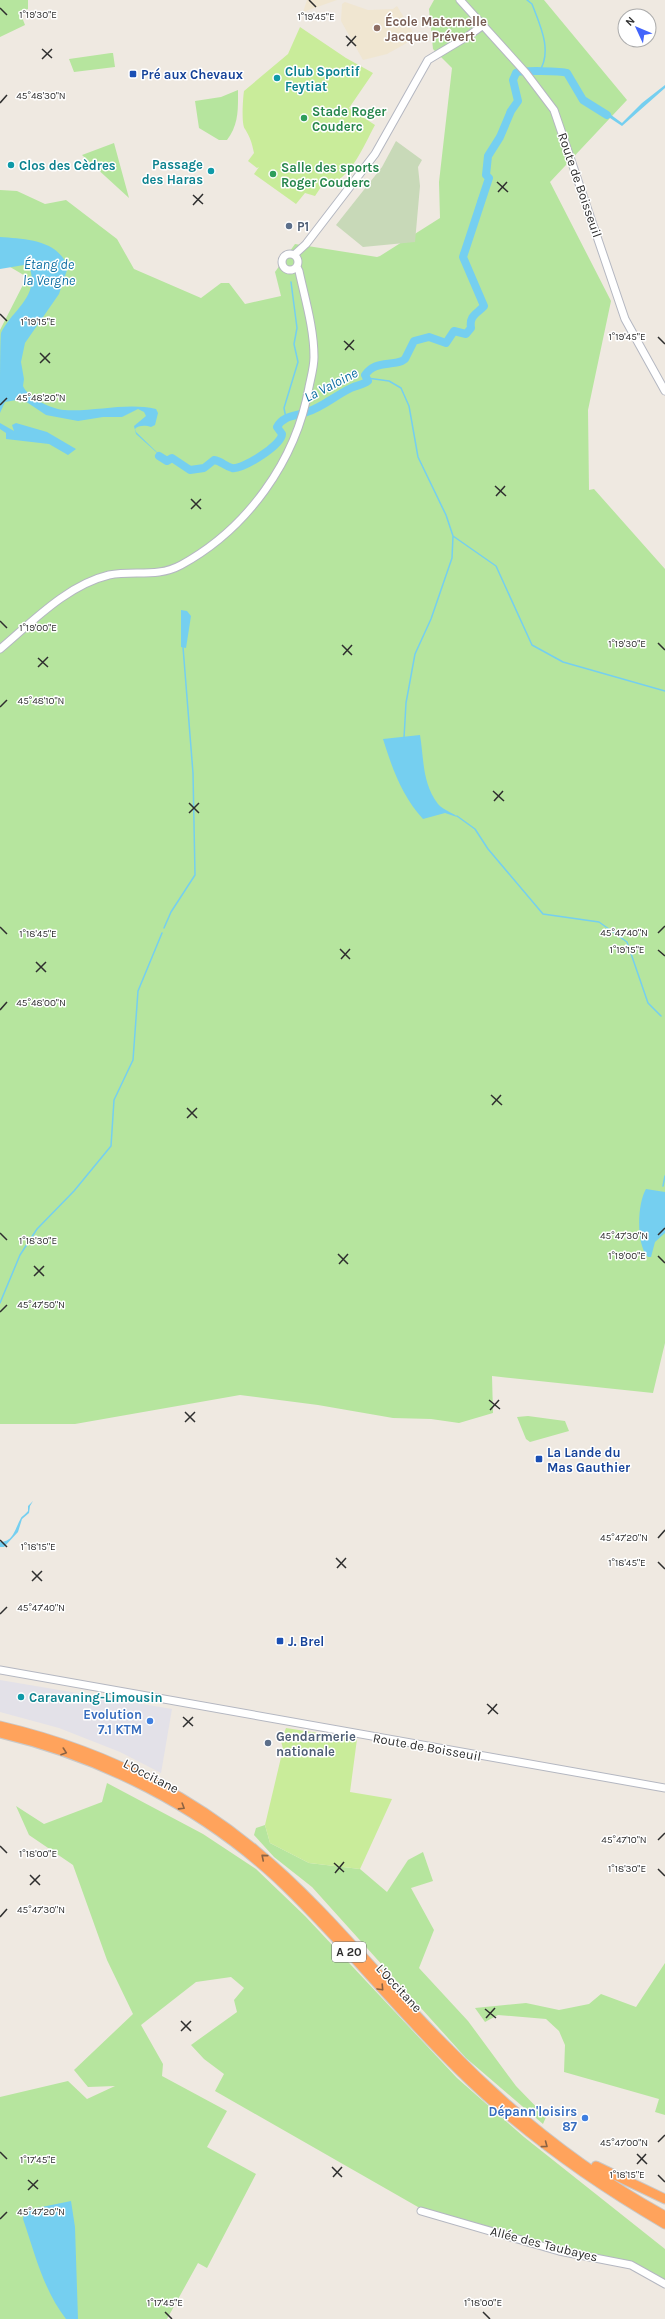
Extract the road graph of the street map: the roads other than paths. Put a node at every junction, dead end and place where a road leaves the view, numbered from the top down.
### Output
1 (460, 0) edge
2 (482, 26) junction
3 (665, 391) edge
4 (0, 649) edge
5 (0, 1670) edge
6 (0, 1726) edge
7 (0, 1733) edge
8 (665, 1788) edge
9 (547, 2136) junction
10 (665, 2199) edge
11 (421, 2211) dead end
12 (665, 2216) edge
13 (665, 2224) edge
14 (665, 2284) edge

1 - 2 main road, Route de Boisseuil
2 - 3 main road, Route de Boisseuil
2 - 4 main road
5 - 8 main road, Route de Boisseuil
9 -> 6 highway, L'Occitane / A 20
7 -> 13 highway, L'Occitane / A 20
9 - 10 highway
9 - 12 highway, L'Occitane / A 20
11 - 14 main road, Allée des Taubayes

